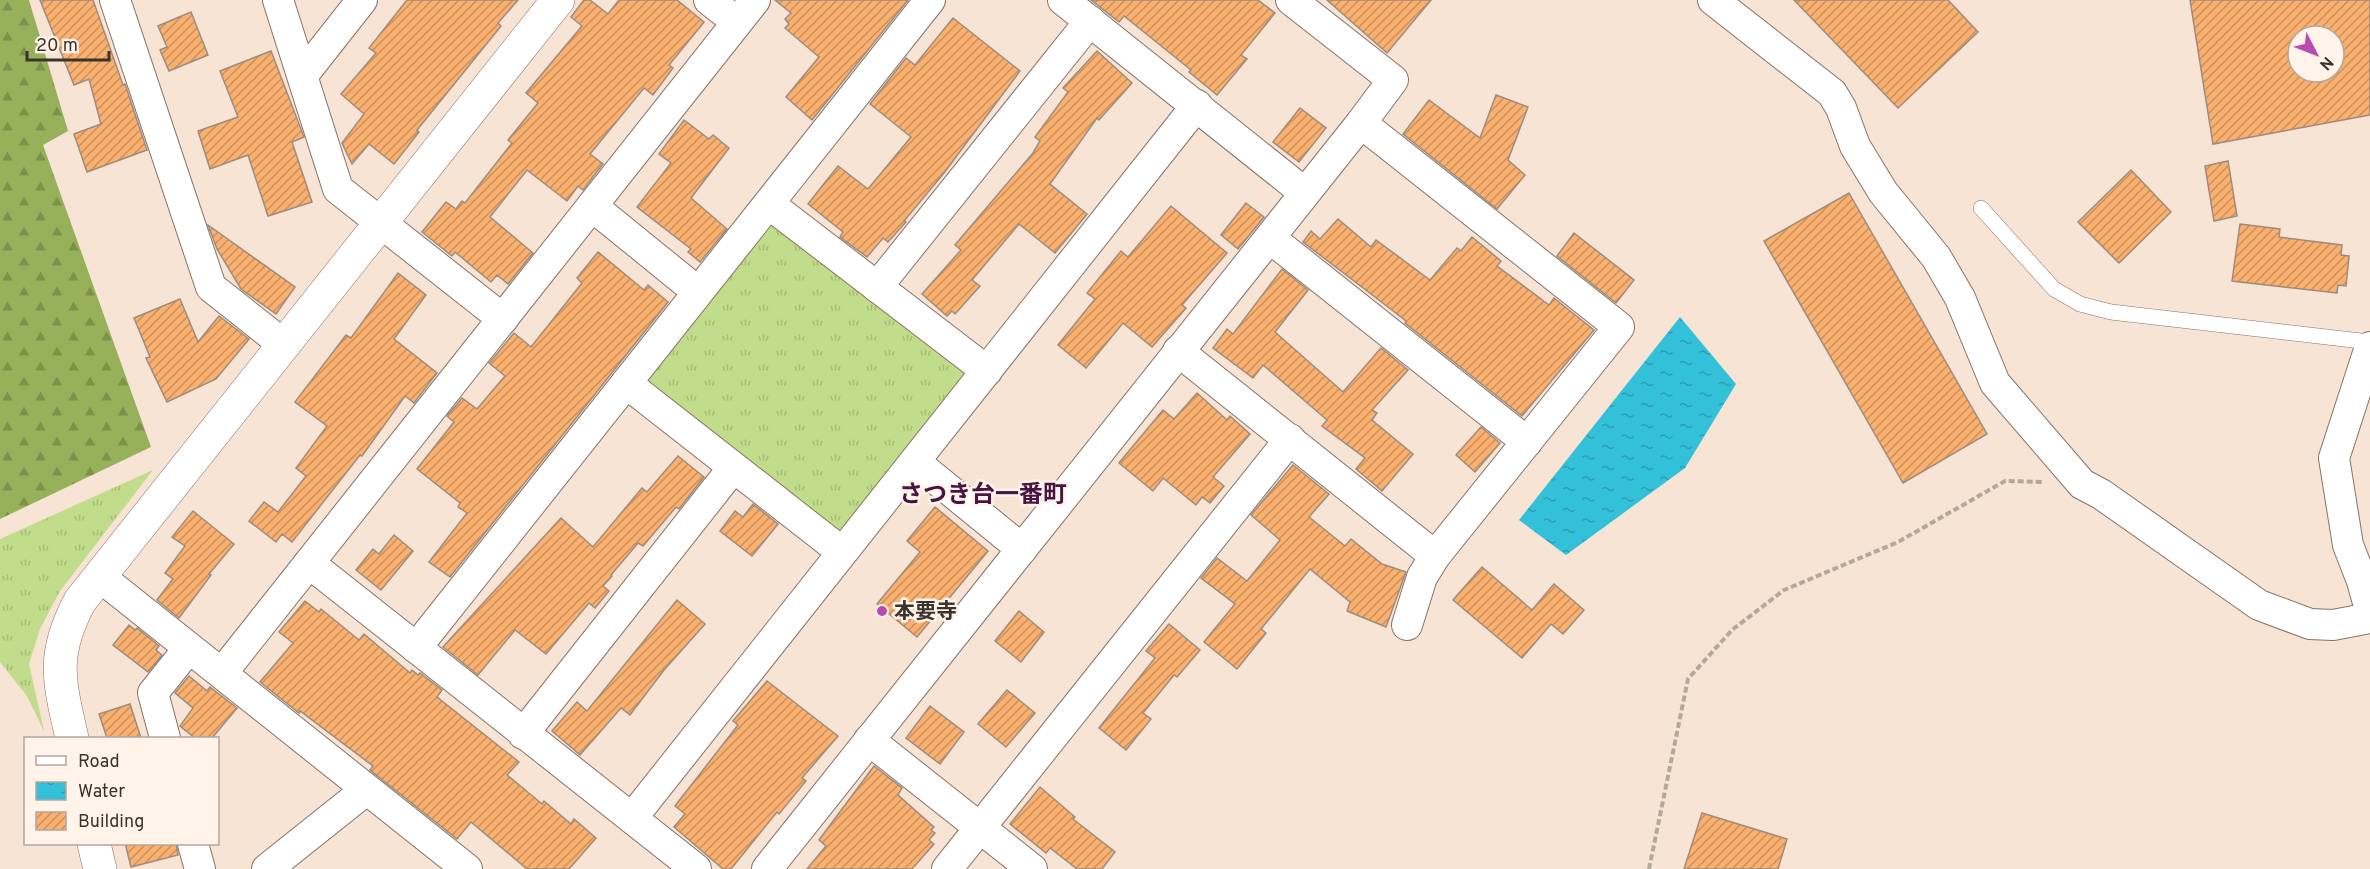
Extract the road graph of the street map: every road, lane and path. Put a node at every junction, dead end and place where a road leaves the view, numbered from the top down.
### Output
1 (115, 0) edge
2 (278, 0) edge
3 (362, 0) edge
4 (558, 0) edge
5 (709, 0) edge
6 (930, 0) edge
7 (1063, 0) edge
8 (1291, 0) edge
9 (1713, 0) edge
10 (746, 11) edge
11 (1090, 21) junction
12 (303, 75) junction
13 (1197, 105) junction
14 (1361, 123) junction
15 (1305, 193) junction
16 (770, 204) junction
17 (592, 206) junction
18 (1981, 208) dead end
19 (380, 223) junction
20 (1270, 238) junction
21 (877, 286) junction
22 (698, 291) junction
23 (503, 319) junction
24 (283, 344) junction
25 (2370, 345) edge
26 (1178, 351) junction
27 (987, 371) junction
28 (626, 383) junction
29 (1290, 439) junction
30 (1527, 442) junction
31 (915, 462) junction
32 (733, 468) junction
33 (2082, 484) junction
34 (1022, 549) junction
35 (842, 552) junction
36 (1435, 556) junction
37 (309, 563) junction
38 (99, 576) junction
39 (2370, 610) edge
40 (2370, 618) edge
41 (1407, 625) dead end
42 (189, 648) junction
43 (416, 648) junction
44 (222, 673) junction
45 (523, 734) junction
46 (72, 737) edge
47 (165, 737) edge
48 (869, 740) junction
49 (366, 790) junction
50 (632, 818) junction
51 (981, 828) junction
52 (94, 845) edge
53 (194, 845) edge
54 (100, 869) edge
55 (200, 869) edge
56 (267, 869) edge
57 (467, 869) edge
58 (696, 869) edge
59 (767, 869) edge
60 (947, 869) edge
61 (1032, 869) edge
62 (1649, 869) edge

1 - 24 street
2 - 12 street
3 - 12 street
4 - 19 street
5 - 10 street
6 - 16 street
7 - 11 street
8 - 14 street
9 - 33 street
10 - 17 street
11 - 13 street
11 - 21 street
12 - 19 street
13 - 15 street
13 - 27 street
14 - 15 street
14 - 30 street
15 - 20 street
16 - 21 street
16 - 22 street
17 - 22 street
17 - 23 street
18 - 25 lane
19 - 23 street
19 - 24 street
20 - 26 street
20 - 30 street
21 - 27 street
22 - 28 street
23 - 37 street
24 - 38 street
25 - 39 street
26 - 29 street
26 - 34 street
27 - 31 street
28 - 32 street
28 - 43 street
29 - 36 street
29 - 51 street
30 - 36 street
31 - 34 street
31 - 35 street
32 - 35 street
32 - 45 street
33 - 40 street
33 - 62 path
34 - 48 street
35 - 50 street
36 - 41 street
37 - 43 street
37 - 44 street
38 - 42 street
38 - 46 street
42 - 44 street
42 - 47 street
43 - 45 street
44 - 49 street
45 - 50 street
48 - 51 street
48 - 59 street
49 - 56 street
49 - 57 street
50 - 58 street
51 - 60 street
51 - 61 street
52 - 54 street
53 - 55 street

